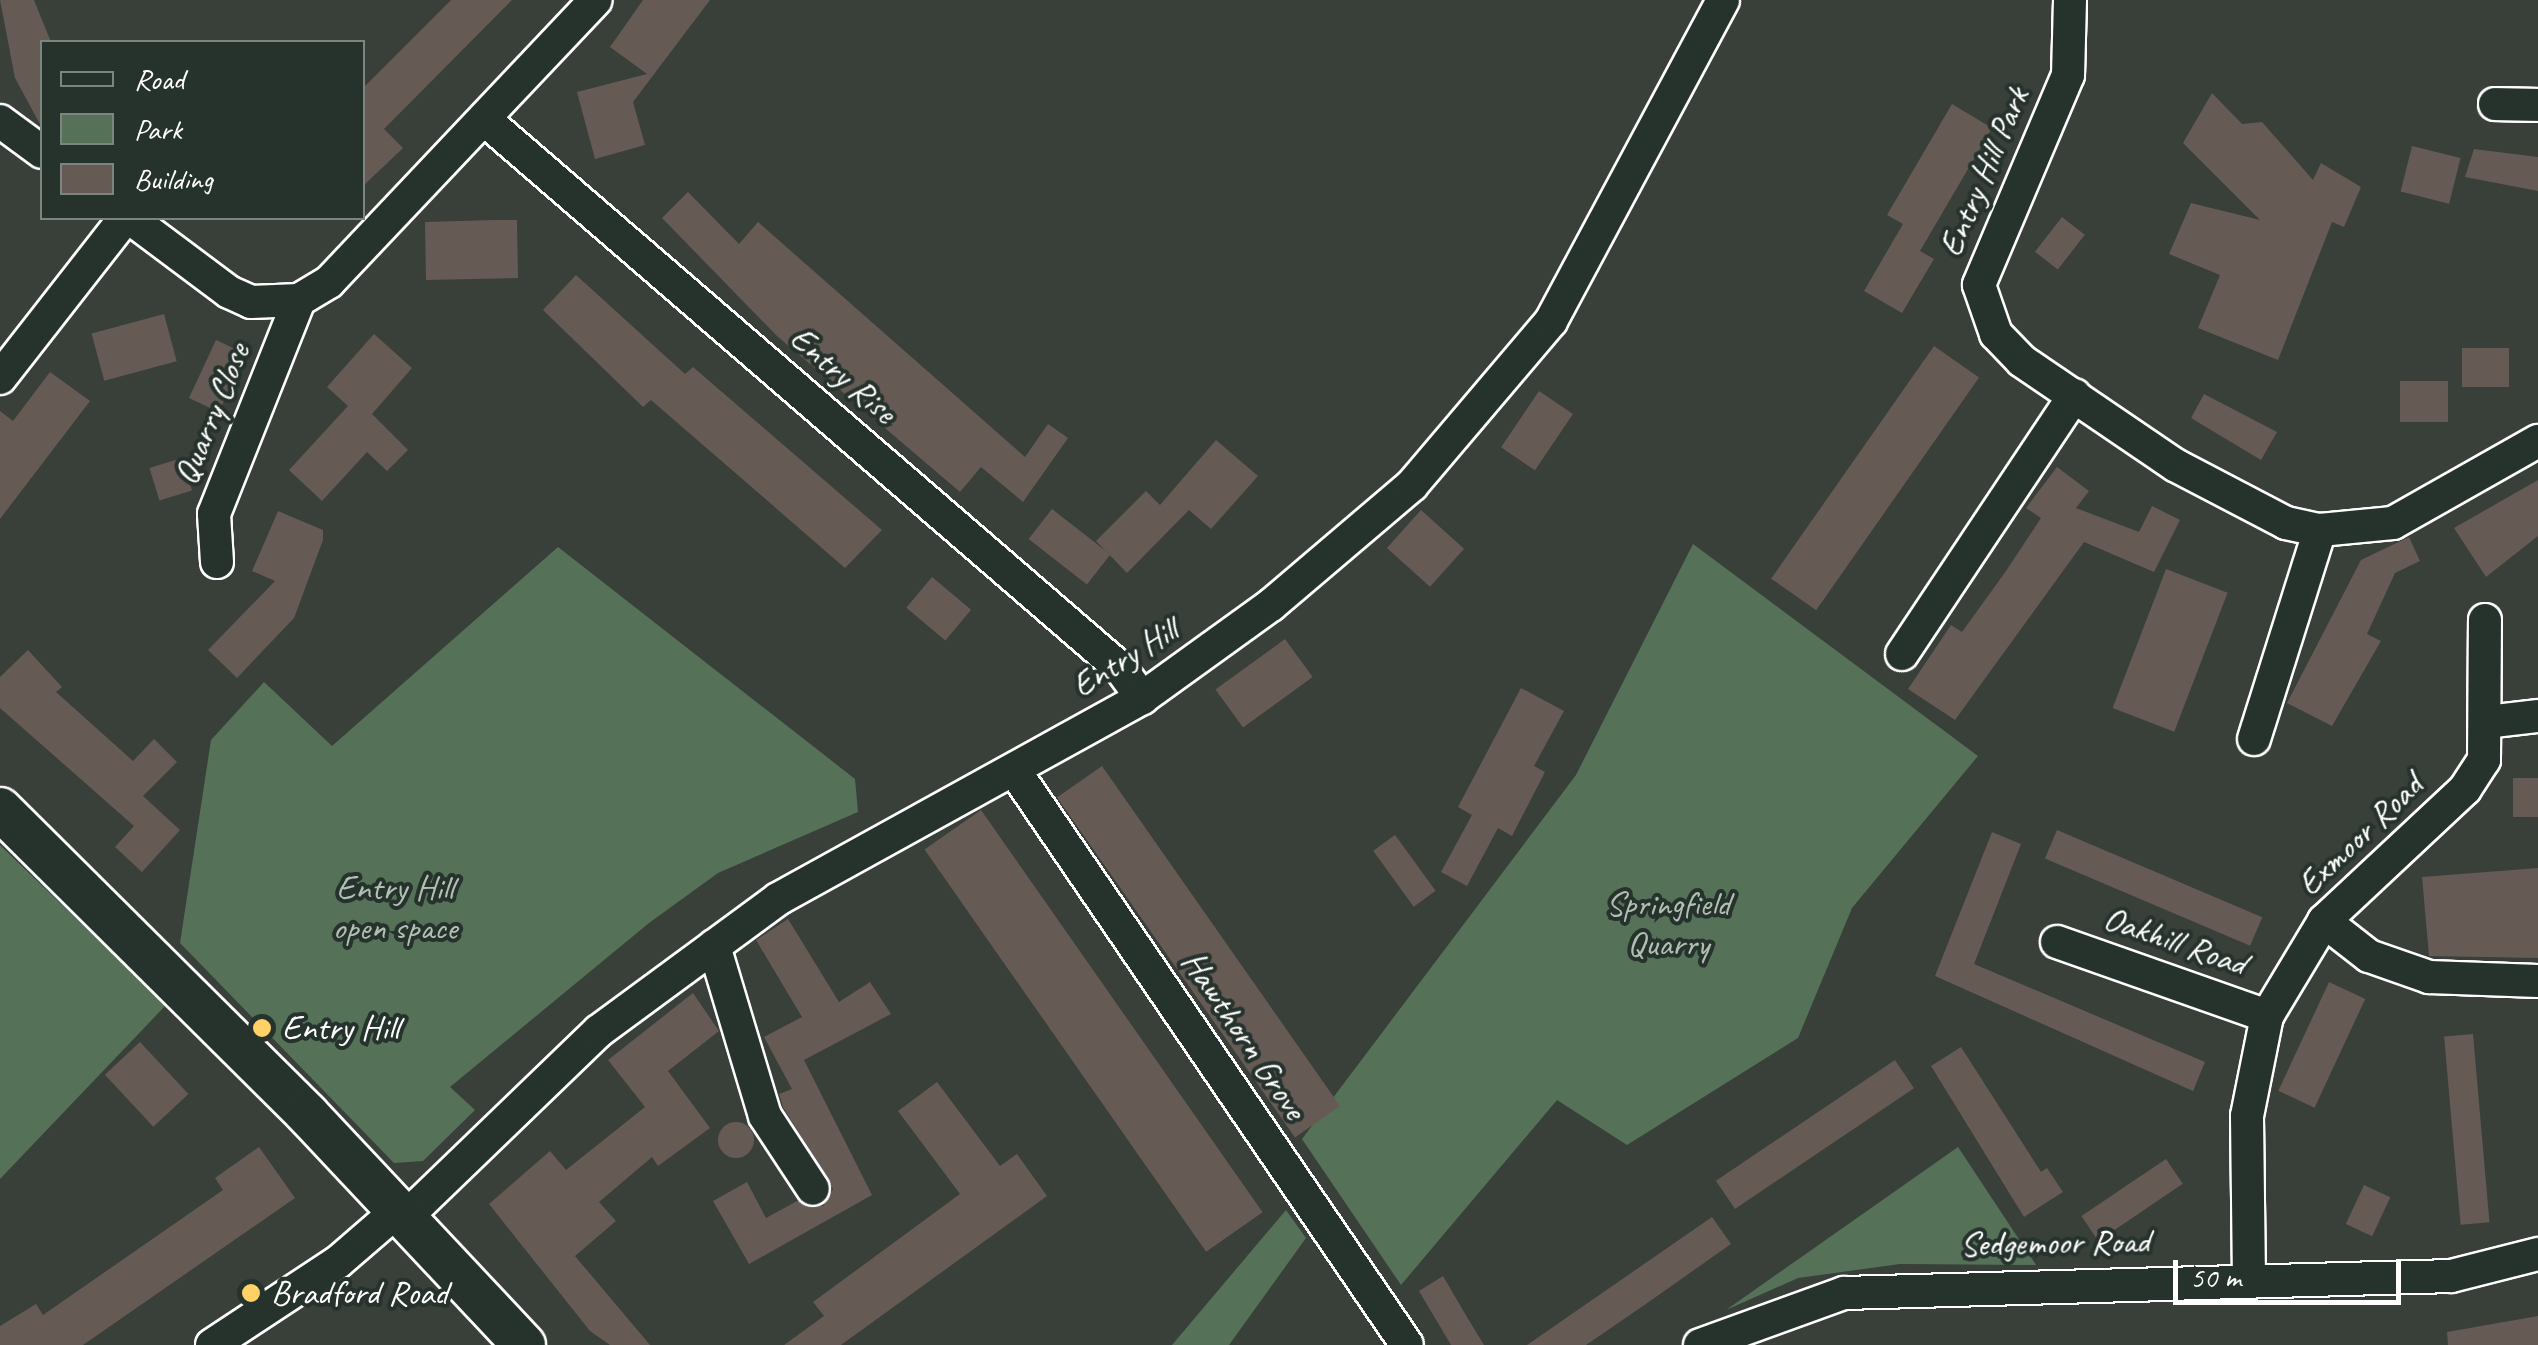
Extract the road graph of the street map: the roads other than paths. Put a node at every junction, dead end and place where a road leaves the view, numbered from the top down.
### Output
1 (596, 0) edge
2 (1723, 0) edge
3 (2070, 0) edge
4 (2495, 104) dead end
5 (2538, 105) edge
6 (484, 120) junction
7 (0, 121) edge
8 (40, 151) edge
9 (125, 220) edge
10 (130, 220) edge
11 (299, 300) junction
12 (0, 378) edge
13 (2074, 395) junction
14 (2538, 441) edge
15 (2320, 530) junction
16 (217, 562) dead end
17 (2485, 620) dead end
18 (1902, 654) dead end
19 (1142, 698) junction
20 (2538, 716) edge
21 (2486, 722) junction
22 (2254, 739) dead end
23 (1014, 770) junction
24 (0, 810) edge
25 (2324, 921) junction
26 (2057, 942) dead end
27 (714, 946) junction
28 (2538, 981) edge
29 (2267, 1016) junction
30 (813, 1189) dead end
31 (400, 1216) junction
32 (2538, 1254) edge
33 (2250, 1280) junction
34 (212, 1345) edge
35 (524, 1345) edge
36 (1407, 1345) edge
37 (1700, 1345) edge

1 - 6 street
2 - 19 street, Entry Hill
3 - 13 street, Entry Hill Park
4 - 5 street
6 - 11 street
6 - 19 street, Entry Rise
7 - 8 street
9 - 12 street
10 - 11 street
11 - 16 street, Quarry Close
13 - 15 street, Entry Hill Park
13 - 18 street
14 - 15 street, Entry Hill Park
15 - 22 street
17 - 21 street, Exmoor Road
19 - 23 street, Entry Hill
20 - 21 street
21 - 25 street, Exmoor Road
23 - 27 street, Entry Hill
23 - 36 street, Hawthorn Grove
24 - 31 main road
25 - 28 street
25 - 29 street, Exmoor Road
26 - 29 street, Oakhill Road
27 - 30 street
27 - 31 street, Entry Hill
29 - 33 street, Exmoor Road
31 - 34 street, Entry Hill
31 - 35 main road
32 - 33 street, Sedgemoor Road
33 - 37 street, Sedgemoor Road

